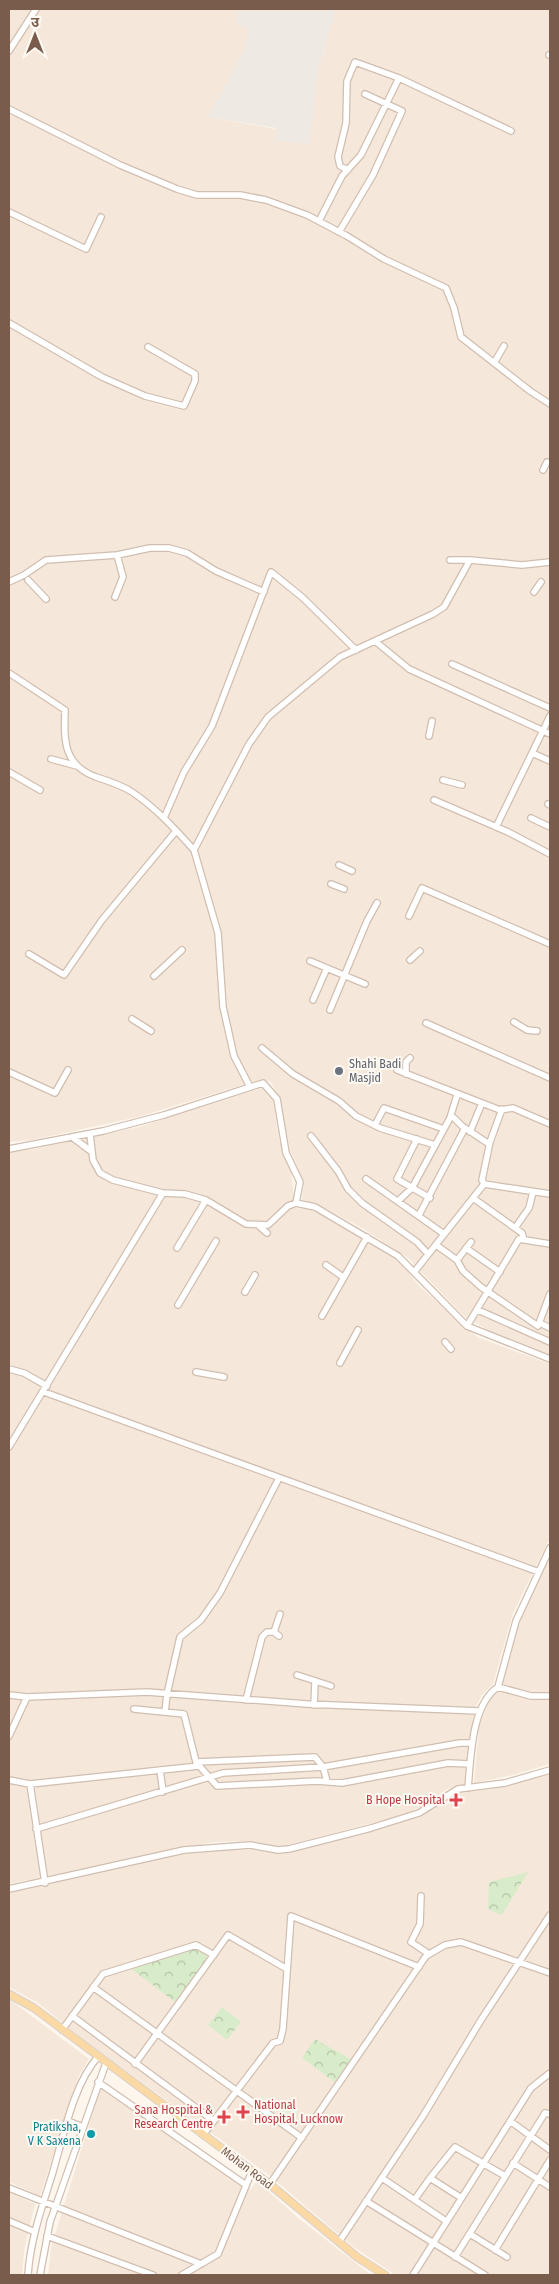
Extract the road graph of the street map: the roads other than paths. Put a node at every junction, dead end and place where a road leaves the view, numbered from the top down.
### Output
1 (36, 9) edge
2 (9, 50) edge
3 (400, 78) junction
4 (365, 94) dead end
5 (387, 102) junction
6 (9, 109) edge
7 (512, 131) dead end
8 (348, 170) junction
9 (9, 212) edge
10 (101, 217) dead end
11 (319, 221) junction
12 (339, 232) junction
13 (9, 323) edge
14 (504, 346) dead end
15 (148, 348) dead end
16 (494, 363) junction
17 (550, 404) edge
18 (547, 462) dead end
19 (543, 470) dead end
20 (117, 555) junction
21 (450, 560) dead end
22 (470, 560) junction
23 (550, 562) edge
24 (28, 580) dead end
25 (9, 582) edge
26 (542, 582) dead end
27 (264, 592) junction
28 (534, 592) dead end
29 (114, 597) dead end
30 (46, 599) dead end
31 (375, 641) junction
32 (356, 650) junction
33 (452, 664) dead end
34 (9, 673) edge
35 (550, 708) edge
36 (550, 716) edge
37 (432, 721) dead end
38 (543, 731) junction
39 (550, 734) edge
40 (429, 736) dead end
41 (532, 753) junction
42 (51, 759) dead end
43 (550, 761) edge
44 (77, 766) junction
45 (9, 772) edge
46 (443, 780) dead end
47 (462, 785) dead end
48 (40, 790) dead end
49 (434, 800) dead end
50 (164, 818) junction
51 (531, 818) dead end
52 (496, 827) junction
53 (550, 827) edge
54 (176, 830) junction
55 (194, 850) junction
56 (550, 854) edge
57 (339, 865) dead end
58 (352, 870) dead end
59 (331, 884) dead end
60 (344, 888) dead end
61 (377, 903) dead end
62 (409, 916) dead end
63 (550, 944) edge
64 (182, 950) dead end
65 (420, 951) dead end
66 (29, 954) dead end
67 (410, 960) dead end
68 (310, 961) dead end
69 (327, 968) junction
70 (154, 976) dead end
71 (345, 976) junction
72 (364, 984) dead end
73 (312, 1000) dead end
74 (330, 1010) dead end
75 (132, 1019) dead end
76 (514, 1022) dead end
77 (426, 1023) dead end
78 (151, 1031) dead end
79 (538, 1031) dead end
80 (262, 1048) dead end
81 (410, 1058) dead end
82 (68, 1070) dead end
83 (396, 1070) dead end
84 (9, 1072) edge
85 (406, 1074) junction
86 (550, 1078) edge
87 (250, 1087) junction
88 (458, 1095) junction
89 (482, 1103) junction
90 (502, 1109) junction
91 (451, 1115) junction
92 (550, 1124) edge
93 (375, 1126) junction
94 (444, 1128) junction
95 (468, 1130) junction
96 (90, 1134) junction
97 (311, 1136) dead end
98 (72, 1137) junction
99 (417, 1139) junction
100 (489, 1144) junction
101 (435, 1145) junction
102 (9, 1149) edge
103 (92, 1152) junction
104 (366, 1180) dead end
105 (484, 1184) junction
106 (412, 1188) junction
107 (533, 1192) junction
108 (162, 1193) junction
109 (550, 1194) edge
110 (430, 1198) junction
111 (473, 1198) junction
112 (206, 1200) junction
113 (398, 1201) junction
114 (296, 1203) junction
115 (419, 1215) junction
116 (259, 1226) junction
117 (515, 1228) junction
118 (267, 1233) dead end
119 (444, 1234) junction
120 (367, 1237) junction
121 (524, 1240) junction
122 (216, 1241) dead end
123 (471, 1242) dead end
124 (550, 1242) edge
125 (436, 1244) junction
126 (177, 1248) dead end
127 (466, 1248) junction
128 (428, 1254) junction
129 (456, 1260) junction
130 (326, 1265) dead end
131 (415, 1271) junction
132 (500, 1272) junction
133 (255, 1275) dead end
134 (343, 1276) junction
135 (245, 1292) dead end
136 (489, 1292) junction
137 (550, 1294) edge
138 (178, 1305) dead end
139 (478, 1310) junction
140 (322, 1316) dead end
141 (540, 1323) junction
142 (468, 1326) junction
143 (550, 1328) edge
144 (358, 1330) dead end
145 (445, 1342) dead end
146 (550, 1342) edge
147 (451, 1349) dead end
148 (550, 1359) edge
149 (340, 1363) dead end
150 (9, 1369) edge
151 (196, 1372) dead end
152 (224, 1377) dead end
153 (45, 1389) junction
154 (9, 1447) edge
155 (280, 1478) junction
156 (549, 1552) edge
157 (539, 1572) junction
158 (280, 1614) dead end
159 (297, 1675) dead end
160 (315, 1682) junction
161 (331, 1686) dead end
162 (498, 1687) junction
163 (167, 1694) junction
164 (9, 1695) edge
165 (550, 1696) edge
166 (27, 1697) junction
167 (246, 1700) junction
168 (314, 1704) junction
169 (134, 1709) dead end
170 (479, 1711) junction
171 (165, 1712) junction
172 (9, 1736) edge
173 (472, 1743) junction
174 (197, 1764) junction
175 (470, 1764) junction
176 (323, 1767) junction
177 (160, 1770) junction
178 (550, 1770) edge
179 (210, 1778) junction
180 (9, 1780) edge
181 (327, 1781) junction
182 (30, 1784) junction
183 (468, 1788) junction
184 (163, 1792) junction
185 (36, 1829) junction
186 (45, 1882) junction
187 (9, 1889) edge
188 (421, 1896) dead end
189 (550, 1915) edge
190 (429, 1954) junction
191 (214, 1955) junction
192 (520, 1962) junction
193 (419, 1967) junction
194 (287, 1969) junction
195 (550, 1973) edge
196 (93, 1987) junction
197 (9, 1994) edge
198 (72, 2016) junction
199 (62, 2030) junction
200 (157, 2034) junction
201 (98, 2057) junction
202 (106, 2063) junction
203 (136, 2064) junction
204 (549, 2076) edge
205 (98, 2082) junction
206 (236, 2091) junction
207 (550, 2114) edge
208 (214, 2120) junction
209 (68, 2121) junction
210 (510, 2122) junction
211 (82, 2127) junction
212 (203, 2135) junction
213 (531, 2136) junction
214 (302, 2138) junction
215 (550, 2150) edge
216 (550, 2160) edge
217 (484, 2163) junction
218 (514, 2163) junction
219 (252, 2171) junction
220 (505, 2176) junction
221 (382, 2178) junction
222 (430, 2178) junction
223 (539, 2179) junction
224 (270, 2184) junction
225 (246, 2185) junction
226 (550, 2187) edge
227 (9, 2188) edge
228 (460, 2197) junction
229 (415, 2199) junction
230 (366, 2201) junction
231 (44, 2202) junction
232 (56, 2206) junction
233 (446, 2220) junction
234 (9, 2221) edge
235 (35, 2232) junction
236 (470, 2234) junction
237 (47, 2236) junction
238 (339, 2242) junction
239 (432, 2242) junction
240 (495, 2250) junction
241 (455, 2257) junction
242 (507, 2257) dead end
243 (201, 2264) junction
244 (28, 2275) edge
245 (40, 2275) edge
246 (154, 2275) edge
247 (182, 2275) edge
248 (385, 2275) edge
249 (413, 2275) edge
250 (485, 2275) edge

1 - 2 street
3 - 5 street
3 - 7 street
3 - 8 street
4 - 5 street
5 - 8 street
5 - 12 street
6 - 11 street
8 - 11 street
9 - 10 street
11 - 12 street
12 - 16 street
13 - 15 street
14 - 16 street
16 - 17 street
18 - 19 street
20 - 25 street
20 - 27 street
20 - 29 street
21 - 22 street
22 - 23 street
22 - 31 street
24 - 30 street
26 - 28 street
27 - 32 street
27 - 50 street
31 - 32 street
31 - 38 street
32 - 55 street
33 - 35 street
34 - 44 street
36 - 38 street
37 - 40 street
38 - 39 street
38 - 41 street
41 - 43 street
41 - 52 street
42 - 44 street
44 - 50 street
45 - 48 street
46 - 47 street
49 - 52 street
50 - 54 street
51 - 53 street
52 - 56 street
54 - 55 street
54 - 66 street
55 - 87 street
57 - 58 street
59 - 60 street
61 - 71 street
62 - 63 street
64 - 70 street
65 - 67 street
68 - 69 street
69 - 71 street
69 - 73 street
71 - 72 street
71 - 74 street
75 - 78 street
76 - 79 street
77 - 86 street
80 - 93 street
81 - 85 street
82 - 84 street
83 - 85 street
85 - 88 street
87 - 96 street
87 - 114 street
88 - 89 street
88 - 91 street
89 - 90 street
89 - 95 street
90 - 92 street
90 - 100 street
91 - 94 street
91 - 95 street
93 - 94 street
93 - 99 street
94 - 101 street
95 - 100 street
95 - 110 street
96 - 98 street
96 - 103 street
97 - 128 street
98 - 102 street
98 - 103 street
99 - 101 street
99 - 106 street
100 - 105 street
101 - 106 street
103 - 108 street
104 - 113 street
105 - 107 street
105 - 111 street
106 - 110 street
106 - 113 street
107 - 109 street
107 - 117 street
108 - 112 street
108 - 153 street
110 - 115 street
111 - 117 street
111 - 119 street
112 - 116 street
112 - 126 street
113 - 115 street
114 - 116 street
114 - 120 street
115 - 119 street
116 - 118 street
117 - 121 street
119 - 125 street
120 - 131 street
120 - 134 street
121 - 124 street
121 - 132 street
122 - 138 street
123 - 127 street
125 - 128 street
125 - 129 street
127 - 129 street
127 - 132 street
128 - 131 street
129 - 136 street
130 - 134 street
131 - 142 street
132 - 136 street
133 - 135 street
134 - 140 street
136 - 139 street
136 - 141 street
137 - 141 street
139 - 142 street
139 - 146 street
141 - 143 street
142 - 148 street
144 - 149 street
145 - 147 street
150 - 153 street
151 - 152 street
153 - 154 street
153 - 155 street
155 - 157 street
155 - 163 street
156 - 157 street
157 - 162 street
158 - 167 street
159 - 160 street
160 - 161 street
160 - 168 street
162 - 165 street
162 - 170 street
163 - 166 street
163 - 167 street
163 - 171 street
164 - 166 street
166 - 172 street
167 - 168 street
168 - 170 street
169 - 171 street
170 - 173 street
171 - 174 street
173 - 175 street
173 - 176 street
174 - 176 street
174 - 177 street
174 - 179 street
175 - 181 street
175 - 183 street
176 - 179 street
176 - 181 street
177 - 182 street
177 - 184 street
178 - 183 street
179 - 181 street
179 - 184 street
180 - 182 street
182 - 185 street
183 - 186 street
184 - 185 street
185 - 186 street
186 - 187 street
188 - 190 street
189 - 192 street
190 - 192 street
190 - 193 street
191 - 194 street
191 - 196 street
191 - 200 street
192 - 195 street
192 - 221 street
193 - 194 street
193 - 214 street
194 - 206 street
196 - 198 street
196 - 200 street
197 - 199 main road, Mohan Road
198 - 199 street
198 - 203 street
199 - 201 main road, Mohan Road
200 - 203 street
200 - 206 street
201 - 202 main road, Mohan Road
201 - 209 street
202 - 205 street
202 - 212 main road, Mohan Road
203 - 208 street
204 - 210 street
205 - 211 street
205 - 225 street
206 - 208 street
206 - 214 street
207 - 213 street
208 - 212 street
209 - 211 street
209 - 231 street
210 - 213 street
210 - 217 street
211 - 232 street
212 - 219 main road, Mohan Road
213 - 215 street
213 - 218 street
214 - 224 street
216 - 223 street
217 - 220 street
217 - 222 street
217 - 228 street
218 - 220 street
218 - 223 street
219 - 224 main road, Mohan Road
219 - 225 street
220 - 236 street
221 - 229 street
221 - 230 street
222 - 228 street
222 - 229 street
223 - 226 street
223 - 240 street
224 - 238 main road, Mohan Road
225 - 243 street
227 - 231 street
228 - 233 street
229 - 233 street
230 - 238 street
230 - 239 street
231 - 232 street
231 - 235 street
232 - 237 street
232 - 243 street
233 - 239 street
234 - 235 street
235 - 244 street
236 - 240 street
236 - 241 street
237 - 245 street
237 - 246 street
238 - 248 main road, Mohan Road
239 - 241 street
239 - 249 street
240 - 242 street
241 - 250 street
243 - 247 street

